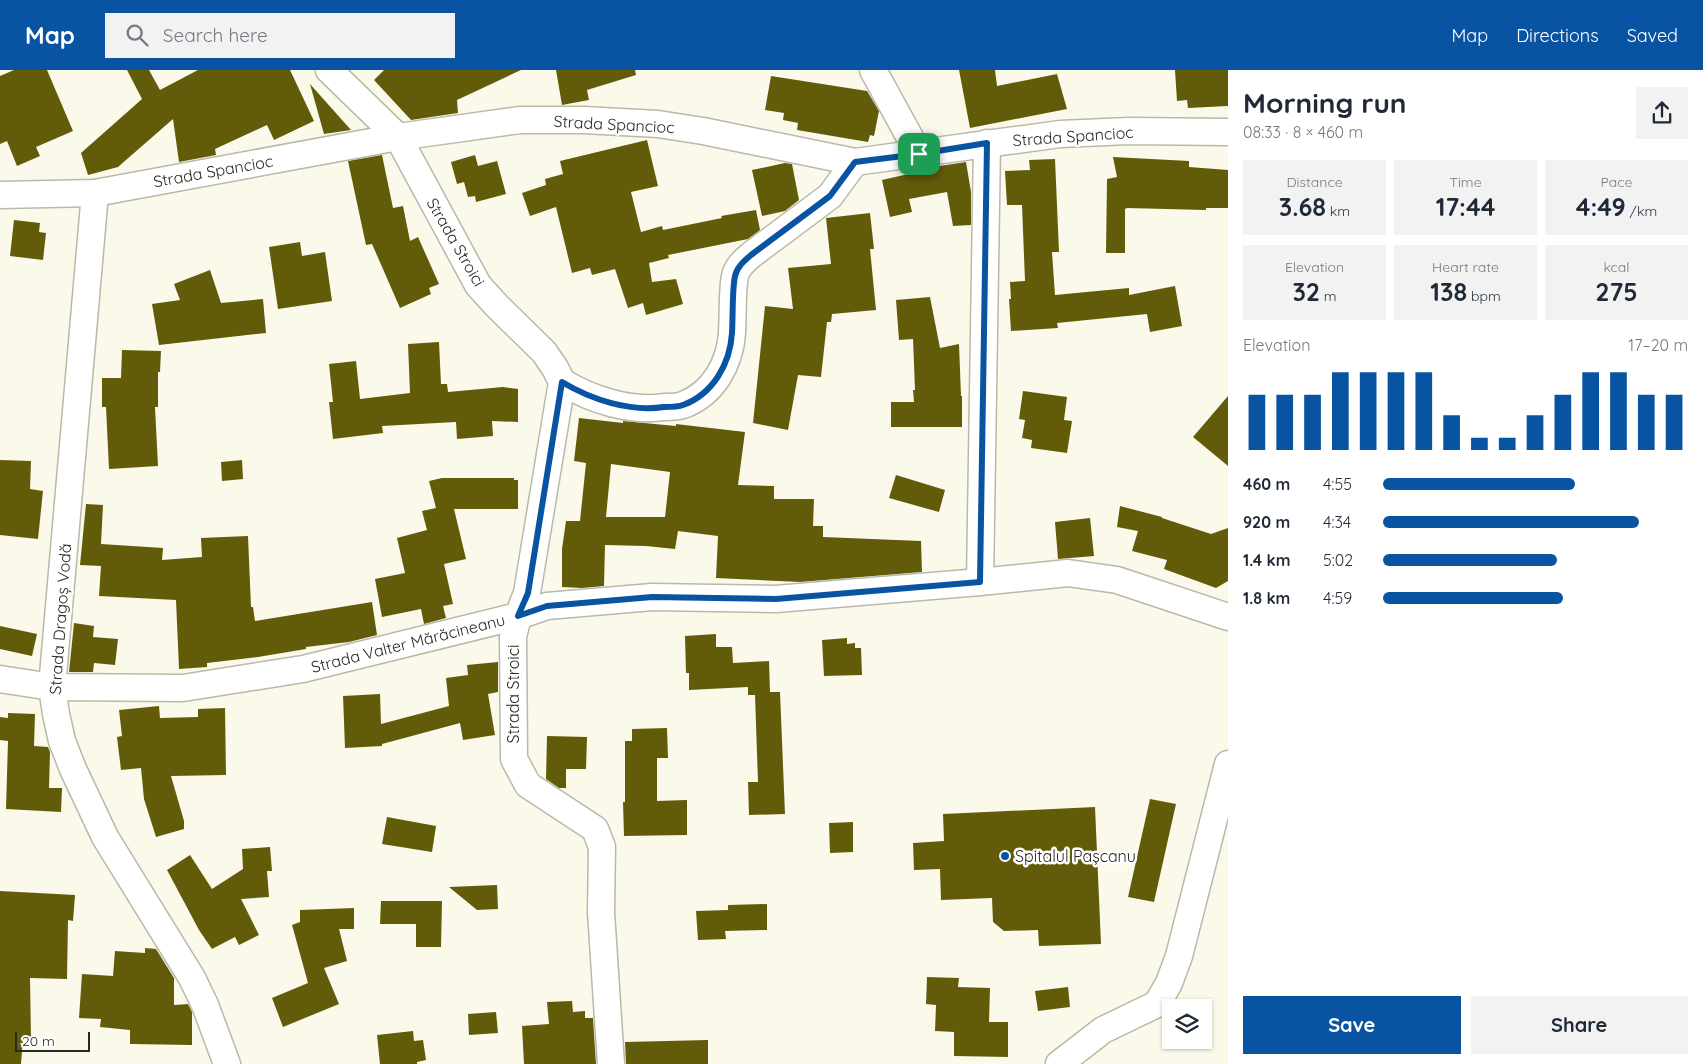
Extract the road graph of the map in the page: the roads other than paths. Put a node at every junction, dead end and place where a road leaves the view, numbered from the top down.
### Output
1 (329, 70) edge
2 (873, 70) edge
3 (1228, 132) edge
4 (398, 137) junction
5 (987, 143) junction
6 (919, 154) junction
7 (855, 162) junction
8 (95, 193) junction
9 (0, 195) edge
10 (562, 382) junction
11 (980, 582) junction
12 (518, 616) junction
13 (1228, 616) edge
14 (0, 679) edge
15 (52, 687) junction
16 (1228, 764) edge
17 (227, 1064) edge
18 (611, 1064) edge
19 (1059, 1064) edge

1 - 4 street, Strada Stroici
2 - 6 street
3 - 5 street, Strada Spancioc
4 - 7 street, Strada Spancioc
4 - 8 street, Strada Spancioc
4 - 10 street, Strada Stroici
5 - 6 street, Strada Spancioc
5 - 11 street
6 - 7 street, Strada Spancioc
7 - 10 street
8 - 9 street, Strada Spancioc
8 - 15 street, Strada Dragoș Vodă
10 - 12 street, Strada Stroici
11 - 12 street, Strada Valter Mărăcineanu
11 - 13 street, Strada Valter Mărăcineanu
12 - 15 street, Strada Valter Mărăcineanu
12 - 18 street, Strada Stroici
14 - 15 street, Strada Valter Mărăcineanu
15 - 17 street, Strada Dragoș Vodă
16 - 19 street

